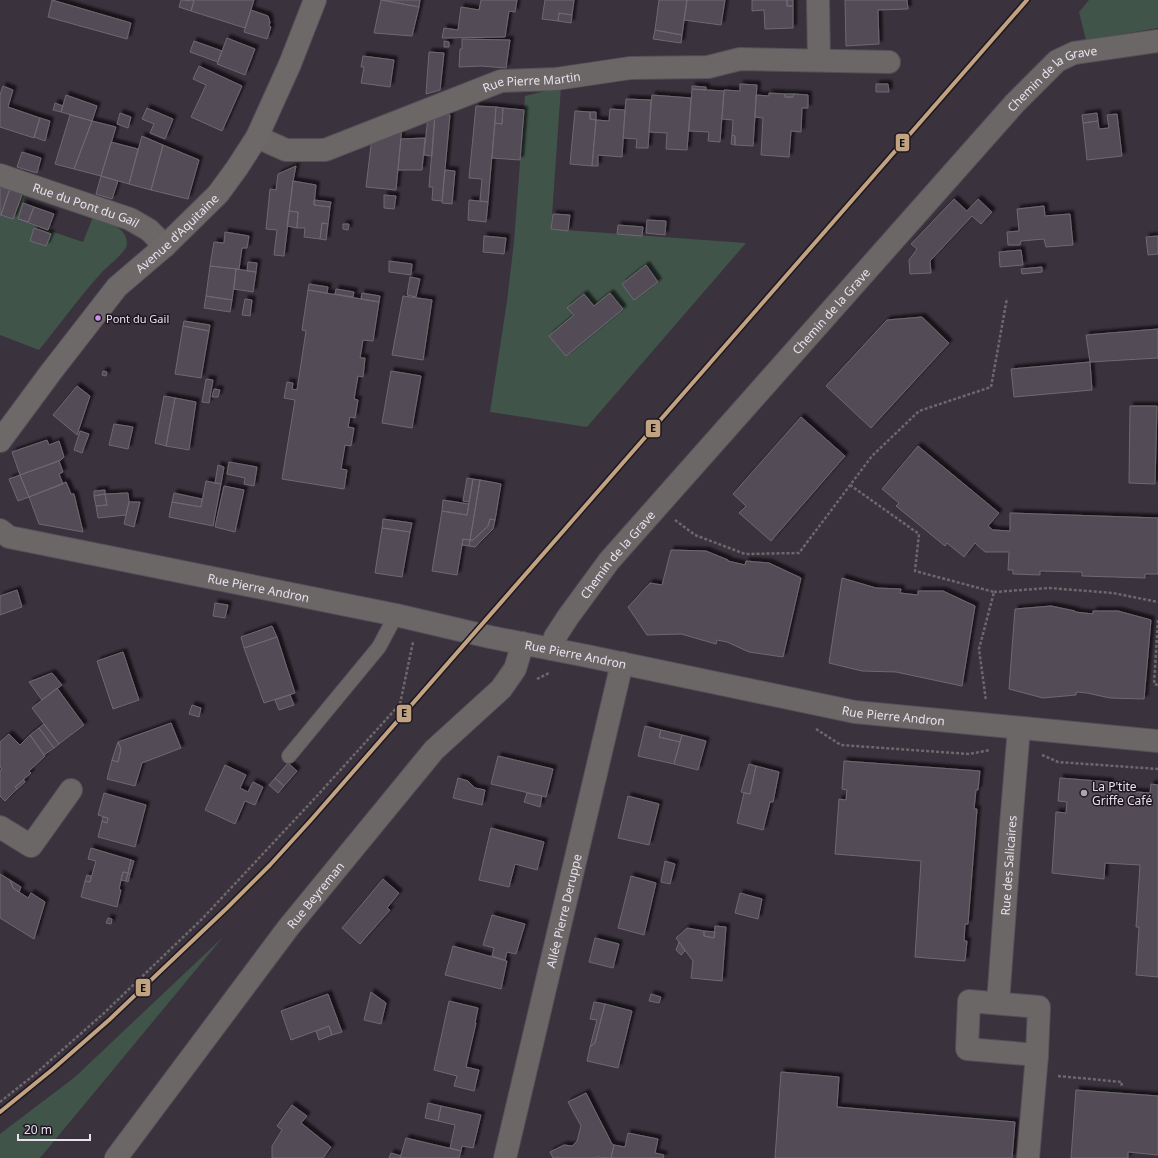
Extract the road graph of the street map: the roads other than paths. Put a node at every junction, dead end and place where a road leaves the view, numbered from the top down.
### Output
1 (315, 0) edge
2 (818, 0) edge
3 (1158, 41) edge
4 (819, 60) junction
5 (889, 62) dead end
6 (257, 137) junction
7 (0, 175) edge
8 (165, 246) junction
9 (0, 441) edge
10 (0, 530) edge
11 (396, 616) junction
12 (522, 643) junction
13 (552, 649) junction
14 (622, 663) junction
15 (1019, 728) junction
16 (1158, 741) edge
17 (289, 756) dead end
18 (71, 790) dead end
19 (0, 827) edge
20 (998, 1003) junction
21 (1037, 1055) junction
22 (116, 1158) edge
23 (505, 1158) edge
24 (1028, 1158) edge

1 - 6 street, Avenue d'Aquitaine
2 - 4 street
3 - 13 street, Chemin de la Grave
4 - 5 street, Rue Pierre Martin
4 - 6 street, Rue Pierre Martin
6 - 8 street, Avenue d'Aquitaine
7 - 8 street, Rue du Pont du Gail
8 - 9 street, Avenue d'Aquitaine
10 - 11 street, Rue Pierre Andron
11 - 12 street, Rue Pierre Andron
11 - 17 lane
12 - 13 street, Rue Pierre Andron
12 - 22 street, Rue Beyreman
13 - 14 street, Rue Pierre Andron
14 - 15 street, Rue Pierre Andron
14 - 23 street, Allée Pierre Deruppe
15 - 16 street, Rue Pierre Andron
15 - 20 street, Rue des Salicaires
18 - 19 street
20 - 21 street
20 - 21 street
21 - 24 street

